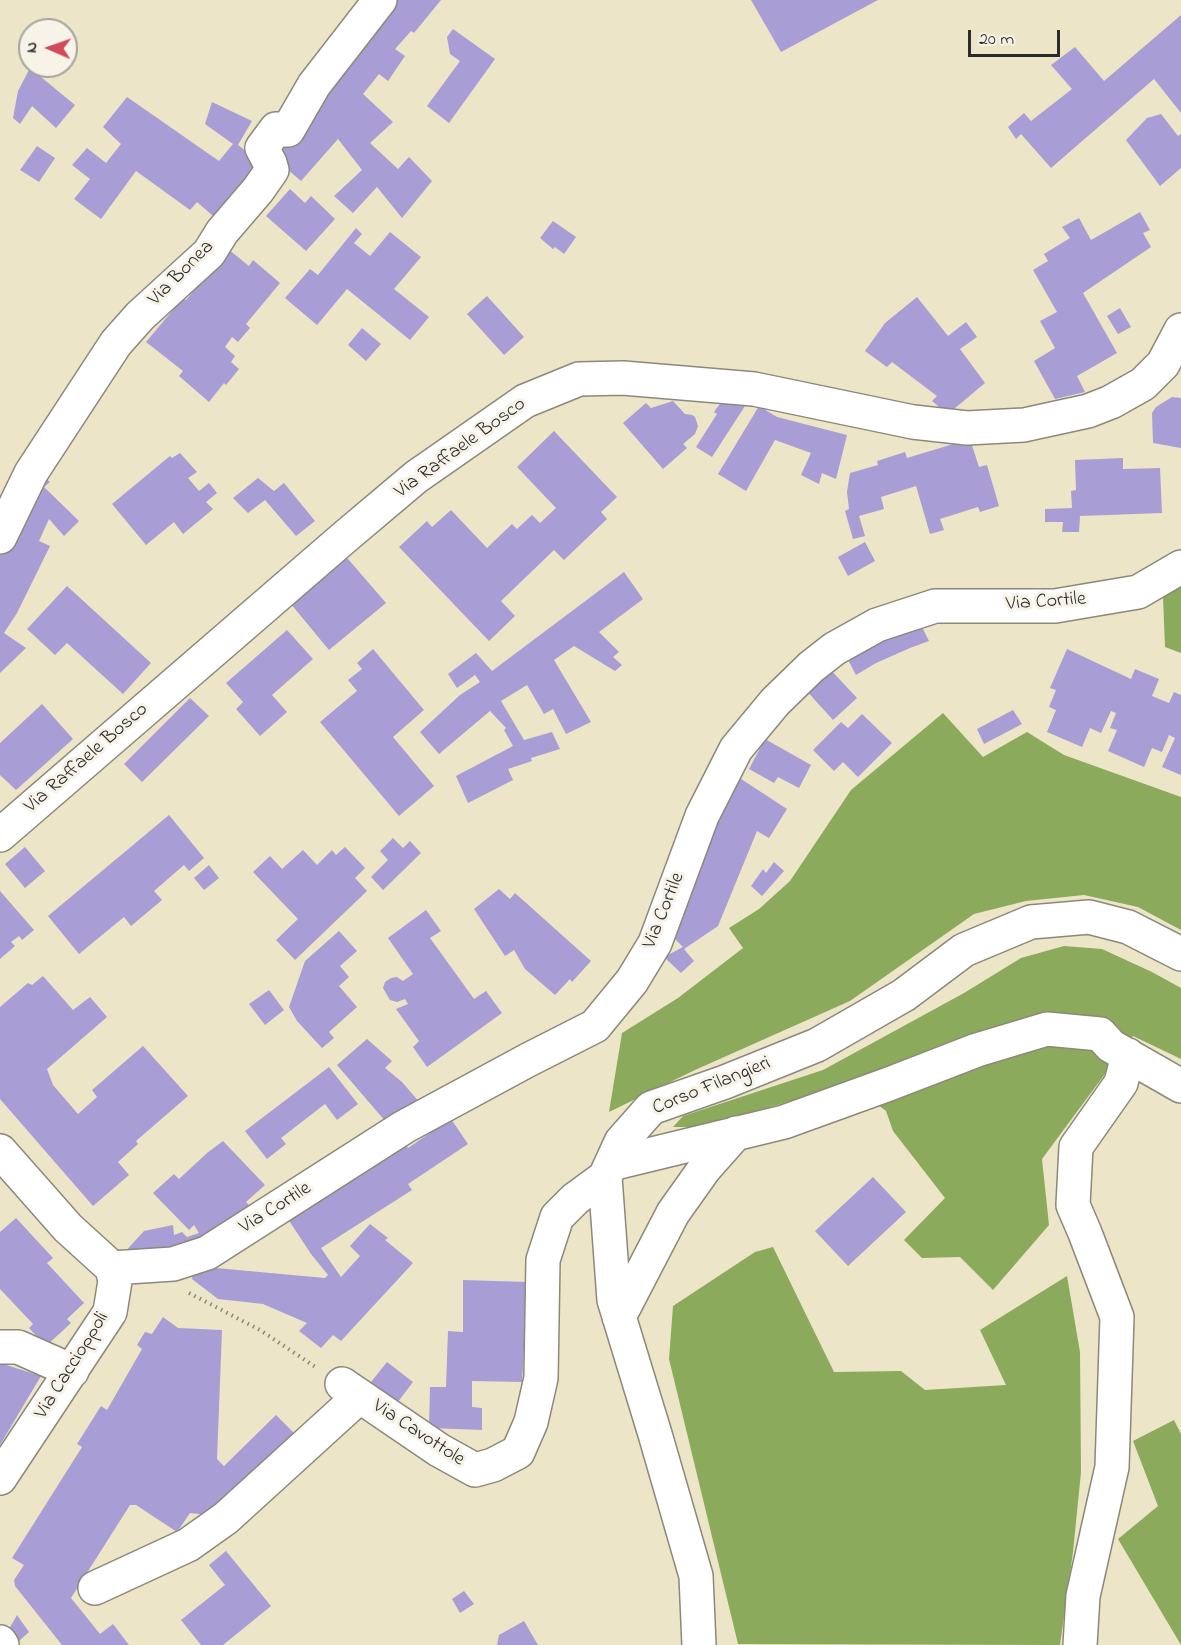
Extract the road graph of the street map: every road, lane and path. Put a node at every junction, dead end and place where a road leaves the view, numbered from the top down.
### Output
1 (380, 0) edge
2 (1181, 330) edge
3 (0, 537) edge
4 (1181, 567) edge
5 (0, 835) edge
6 (1181, 954) edge
7 (1139, 1062) junction
8 (1181, 1086) edge
9 (736, 1133) junction
10 (0, 1151) edge
11 (608, 1171) junction
12 (112, 1268) junction
13 (180, 1288) dead end
14 (619, 1317) junction
15 (0, 1347) edge
16 (72, 1371) junction
17 (351, 1390) junction
18 (0, 1478) edge
19 (94, 1588) dead end
20 (699, 1645) edge
21 (1080, 1645) edge

1 - 3 street, Via Bonea
2 - 5 street, Via Raffaele Bosco
4 - 12 street, Via Cortile
6 - 11 street, Corso Filangieri
7 - 8 street
7 - 9 street
7 - 21 street
9 - 11 street
9 - 14 street
10 - 12 street
11 - 14 street
11 - 17 street, Via Cavottole
12 - 16 street, Via Caccioppoli
13 - 17 path
14 - 20 street
15 - 16 street
16 - 18 street, Via Caccioppoli
17 - 19 street

